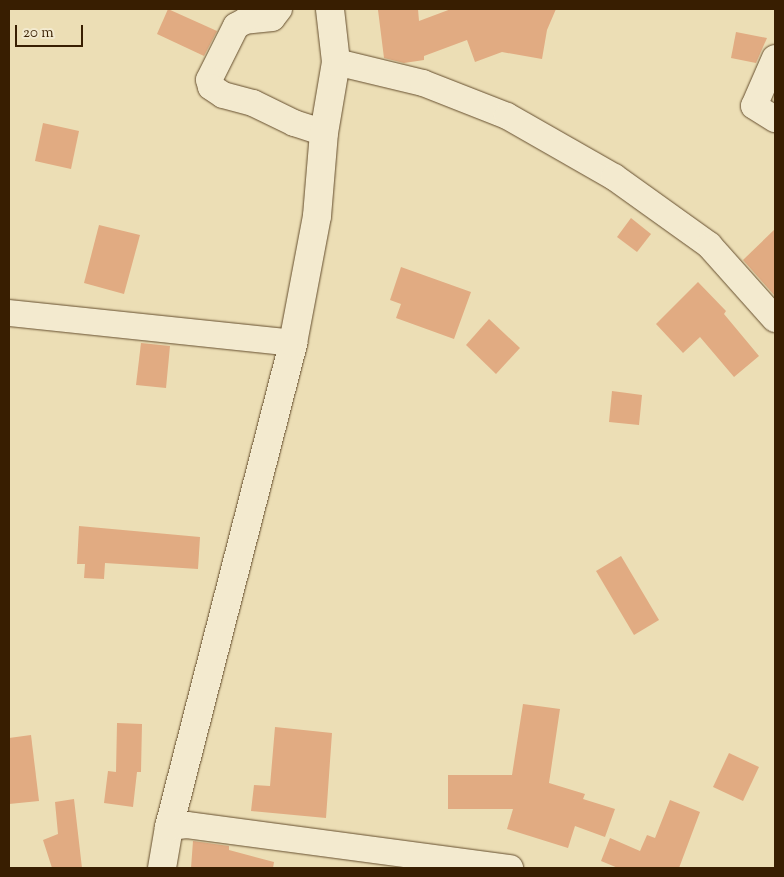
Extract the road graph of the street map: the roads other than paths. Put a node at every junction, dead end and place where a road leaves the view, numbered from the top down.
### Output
1 (279, 9) edge
2 (330, 9) edge
3 (775, 58) edge
4 (336, 62) junction
5 (775, 119) edge
6 (324, 133) junction
7 (9, 313) edge
8 (775, 319) edge
9 (293, 342) junction
10 (169, 827) junction
11 (162, 868) edge
12 (510, 868) edge

1 - 6 street
2 - 4 street
3 - 5 street
4 - 6 street
4 - 8 street
6 - 9 street
7 - 9 street
9 - 10 street
10 - 11 street
10 - 12 street

